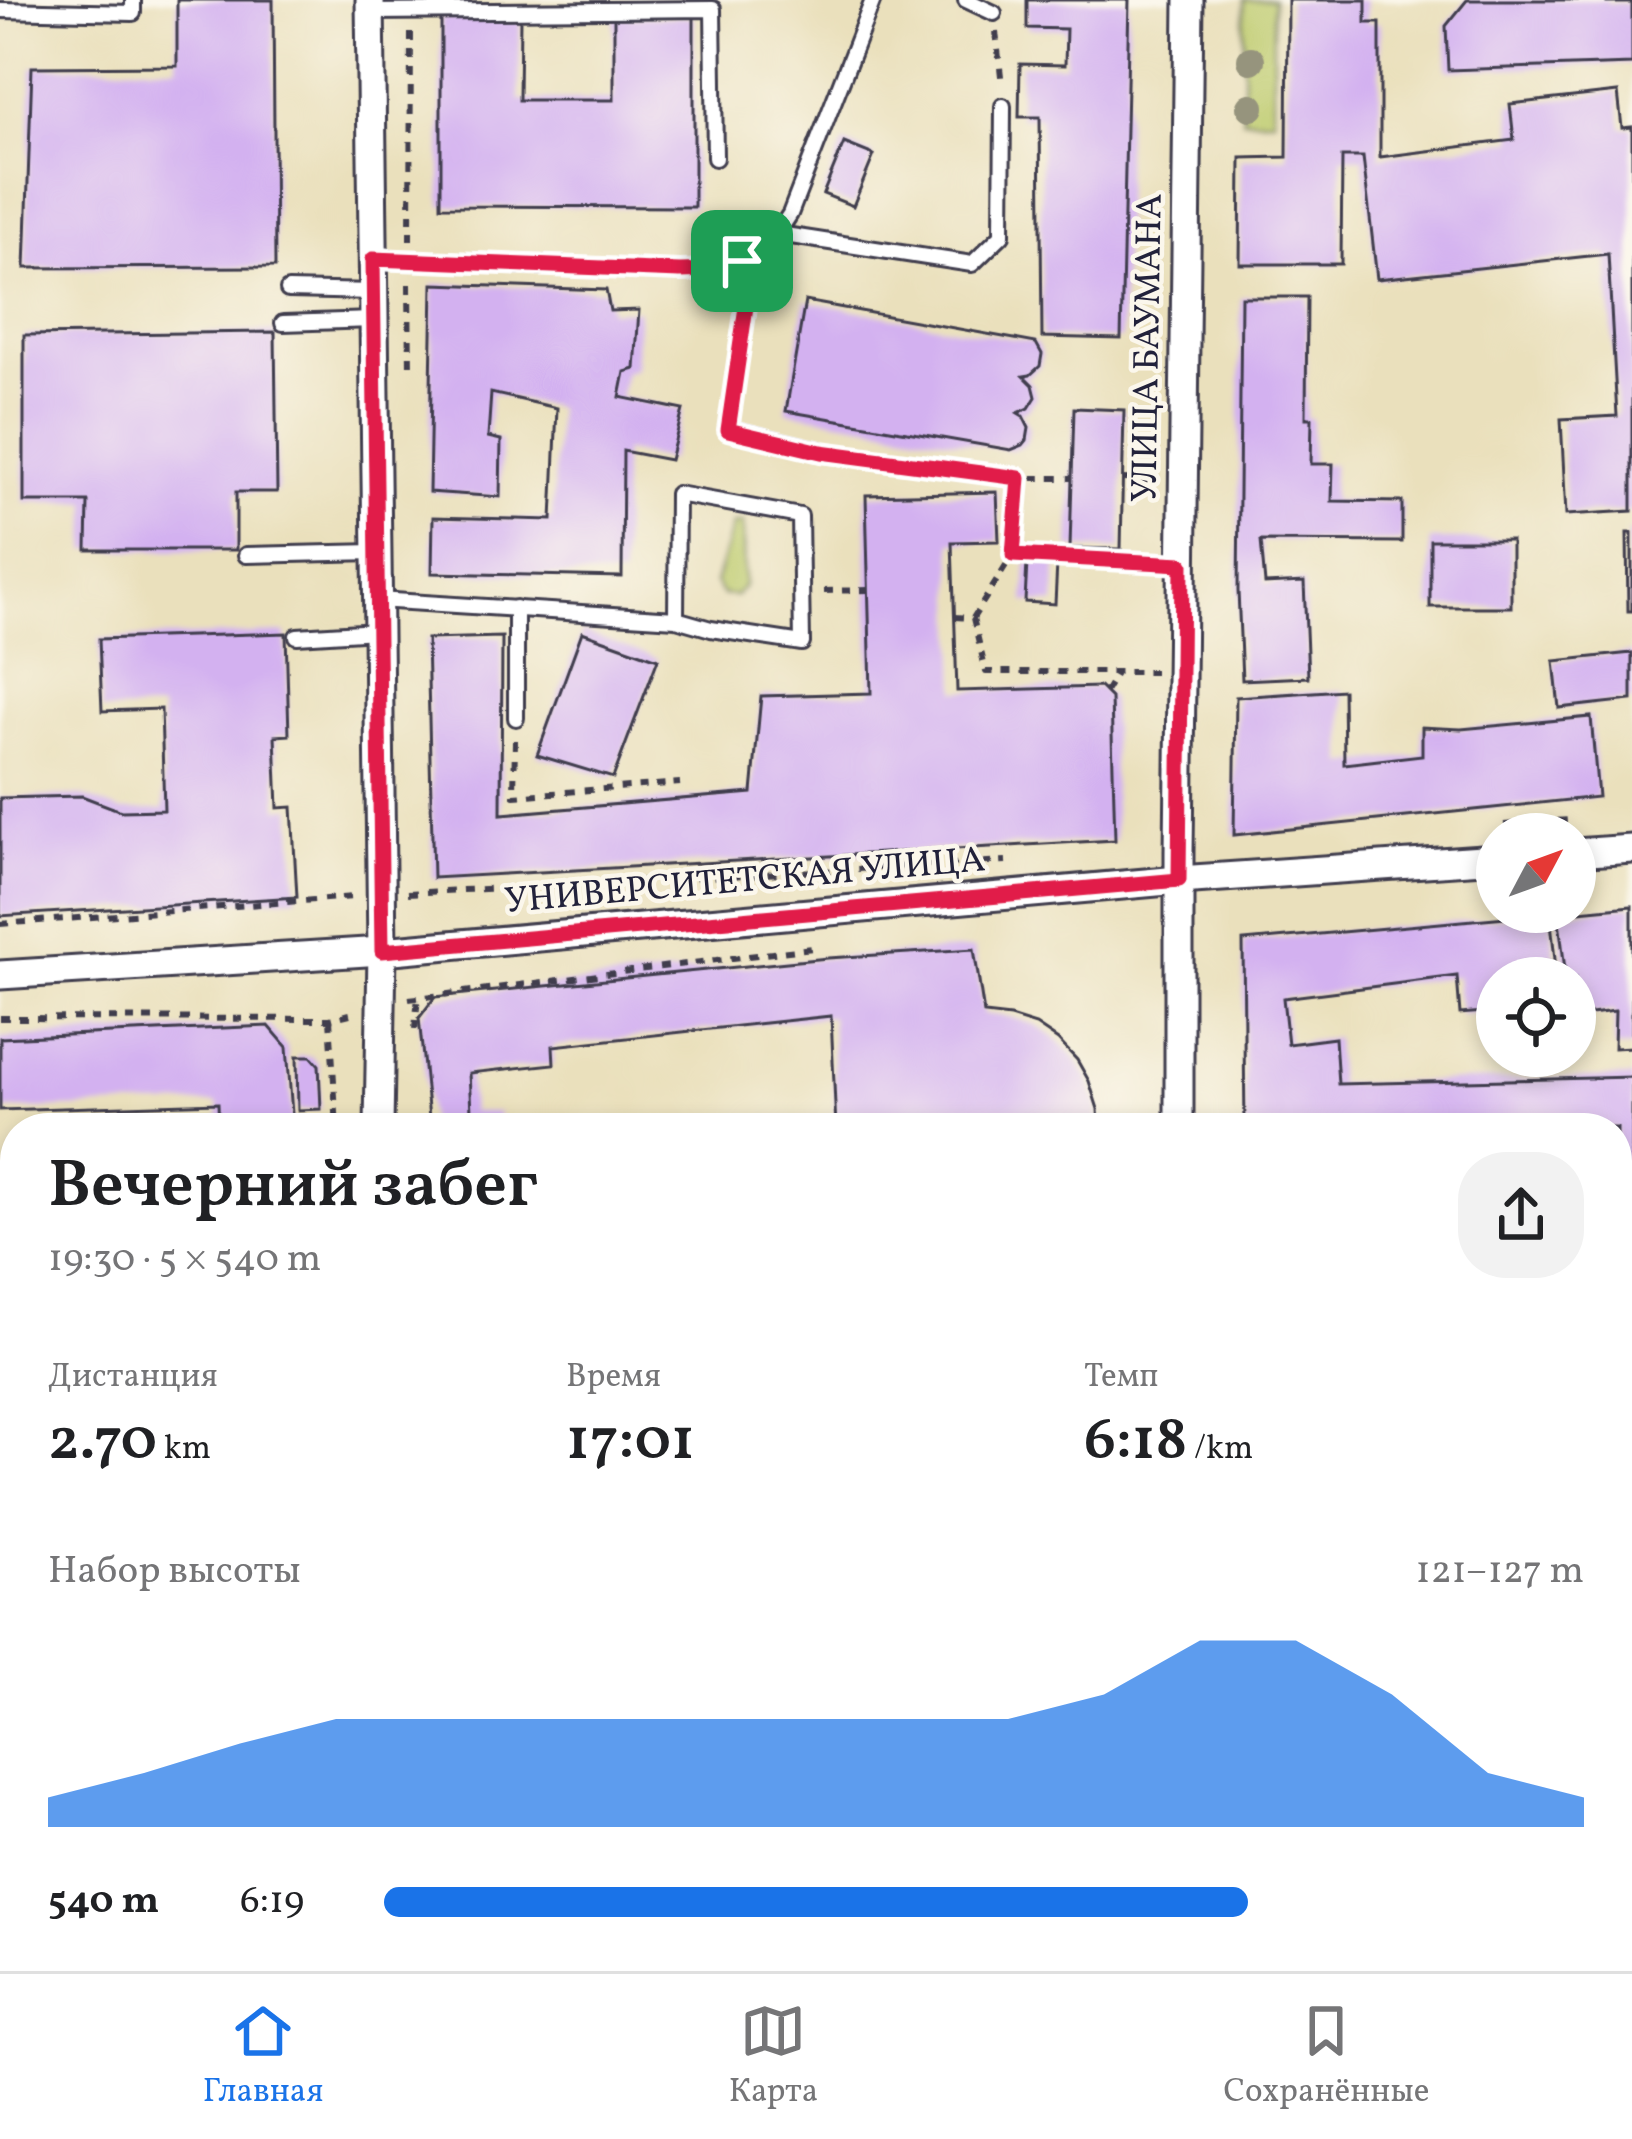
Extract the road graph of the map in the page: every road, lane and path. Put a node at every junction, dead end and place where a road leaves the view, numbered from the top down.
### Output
1 (134, 0) edge
2 (873, 0) edge
3 (966, 0) edge
4 (1189, 0) edge
5 (370, 6) edge
6 (0, 10) edge
7 (411, 13) junction
8 (994, 14) joint
9 (1003, 99) joint
10 (715, 158) dead end
11 (778, 235) junction
12 (373, 259) junction
13 (410, 260) junction
14 (742, 261) junction
15 (288, 290) dead end
16 (374, 306) junction
17 (283, 323) dead end
18 (410, 374) dead end
19 (821, 452) joint
20 (1019, 478) junction
21 (1072, 478) dead end
22 (376, 552) junction
23 (245, 555) dead end
24 (1013, 555) junction
25 (1182, 564) junction
26 (868, 590) dead end
27 (801, 591) junction
28 (377, 600) junction
29 (516, 608) junction
30 (954, 617) dead end
31 (973, 618) junction
32 (676, 619) junction
33 (377, 631) junction
34 (297, 636) dead end
35 (1118, 672) junction
36 (1180, 673) junction
37 (1105, 692) dead end
38 (516, 718) joint
39 (680, 783) dead end
40 (1632, 849) edge
41 (1596, 852) edge
42 (1476, 859) edge
43 (1012, 860) dead end
44 (1179, 880) junction
45 (381, 895) junction
46 (0, 924) edge
47 (822, 946) dead end
48 (382, 951) junction
49 (0, 975) edge
50 (380, 1008) junction
51 (0, 1018) edge
52 (330, 1019) junction
53 (336, 1113) edge
54 (379, 1113) edge
55 (1179, 1113) edge

1 - 6 lane
2 - 11 lane
3 - 8 lane
4 - 25 street, УЛИЦА БАУМАНА
5 - 7 lane
5 - 12 street
7 - 10 lane
7 - 13 path
8 - 9 path
9 - 11 lane
11 - 14 lane
12 - 13 lane
12 - 16 street
13 - 14 lane
13 - 18 path
14 - 19 lane
15 - 16 lane
16 - 17 lane
16 - 22 street
19 - 20 path
20 - 21 path
20 - 24 path
22 - 23 lane
22 - 28 street
24 - 25 path
24 - 31 path
25 - 36 street, УЛИЦА БАУМАНА
26 - 27 path
27 - 32 lane
27 - 32 lane
28 - 29 lane
28 - 33 street
29 - 32 lane
29 - 38 lane
30 - 31 path
31 - 35 path
33 - 34 lane
33 - 45 street
35 - 36 path
35 - 37 path
36 - 44 street, УЛИЦА БАУМАНА
38 - 39 path
40 - 41 street
42 - 44 street, УНИВЕРСИТЕТСКАЯ УЛИЦА
43 - 45 path
44 - 48 street, УНИВЕРСИТЕТСКАЯ УЛИЦА
44 - 55 street, УЛИЦА БАУМАНА
45 - 46 path
45 - 48 street
47 - 50 path
48 - 49 street, УНИВЕРСИТЕТСКАЯ УЛИЦА
48 - 50 street
50 - 52 path
50 - 54 street
51 - 52 path
52 - 53 path

